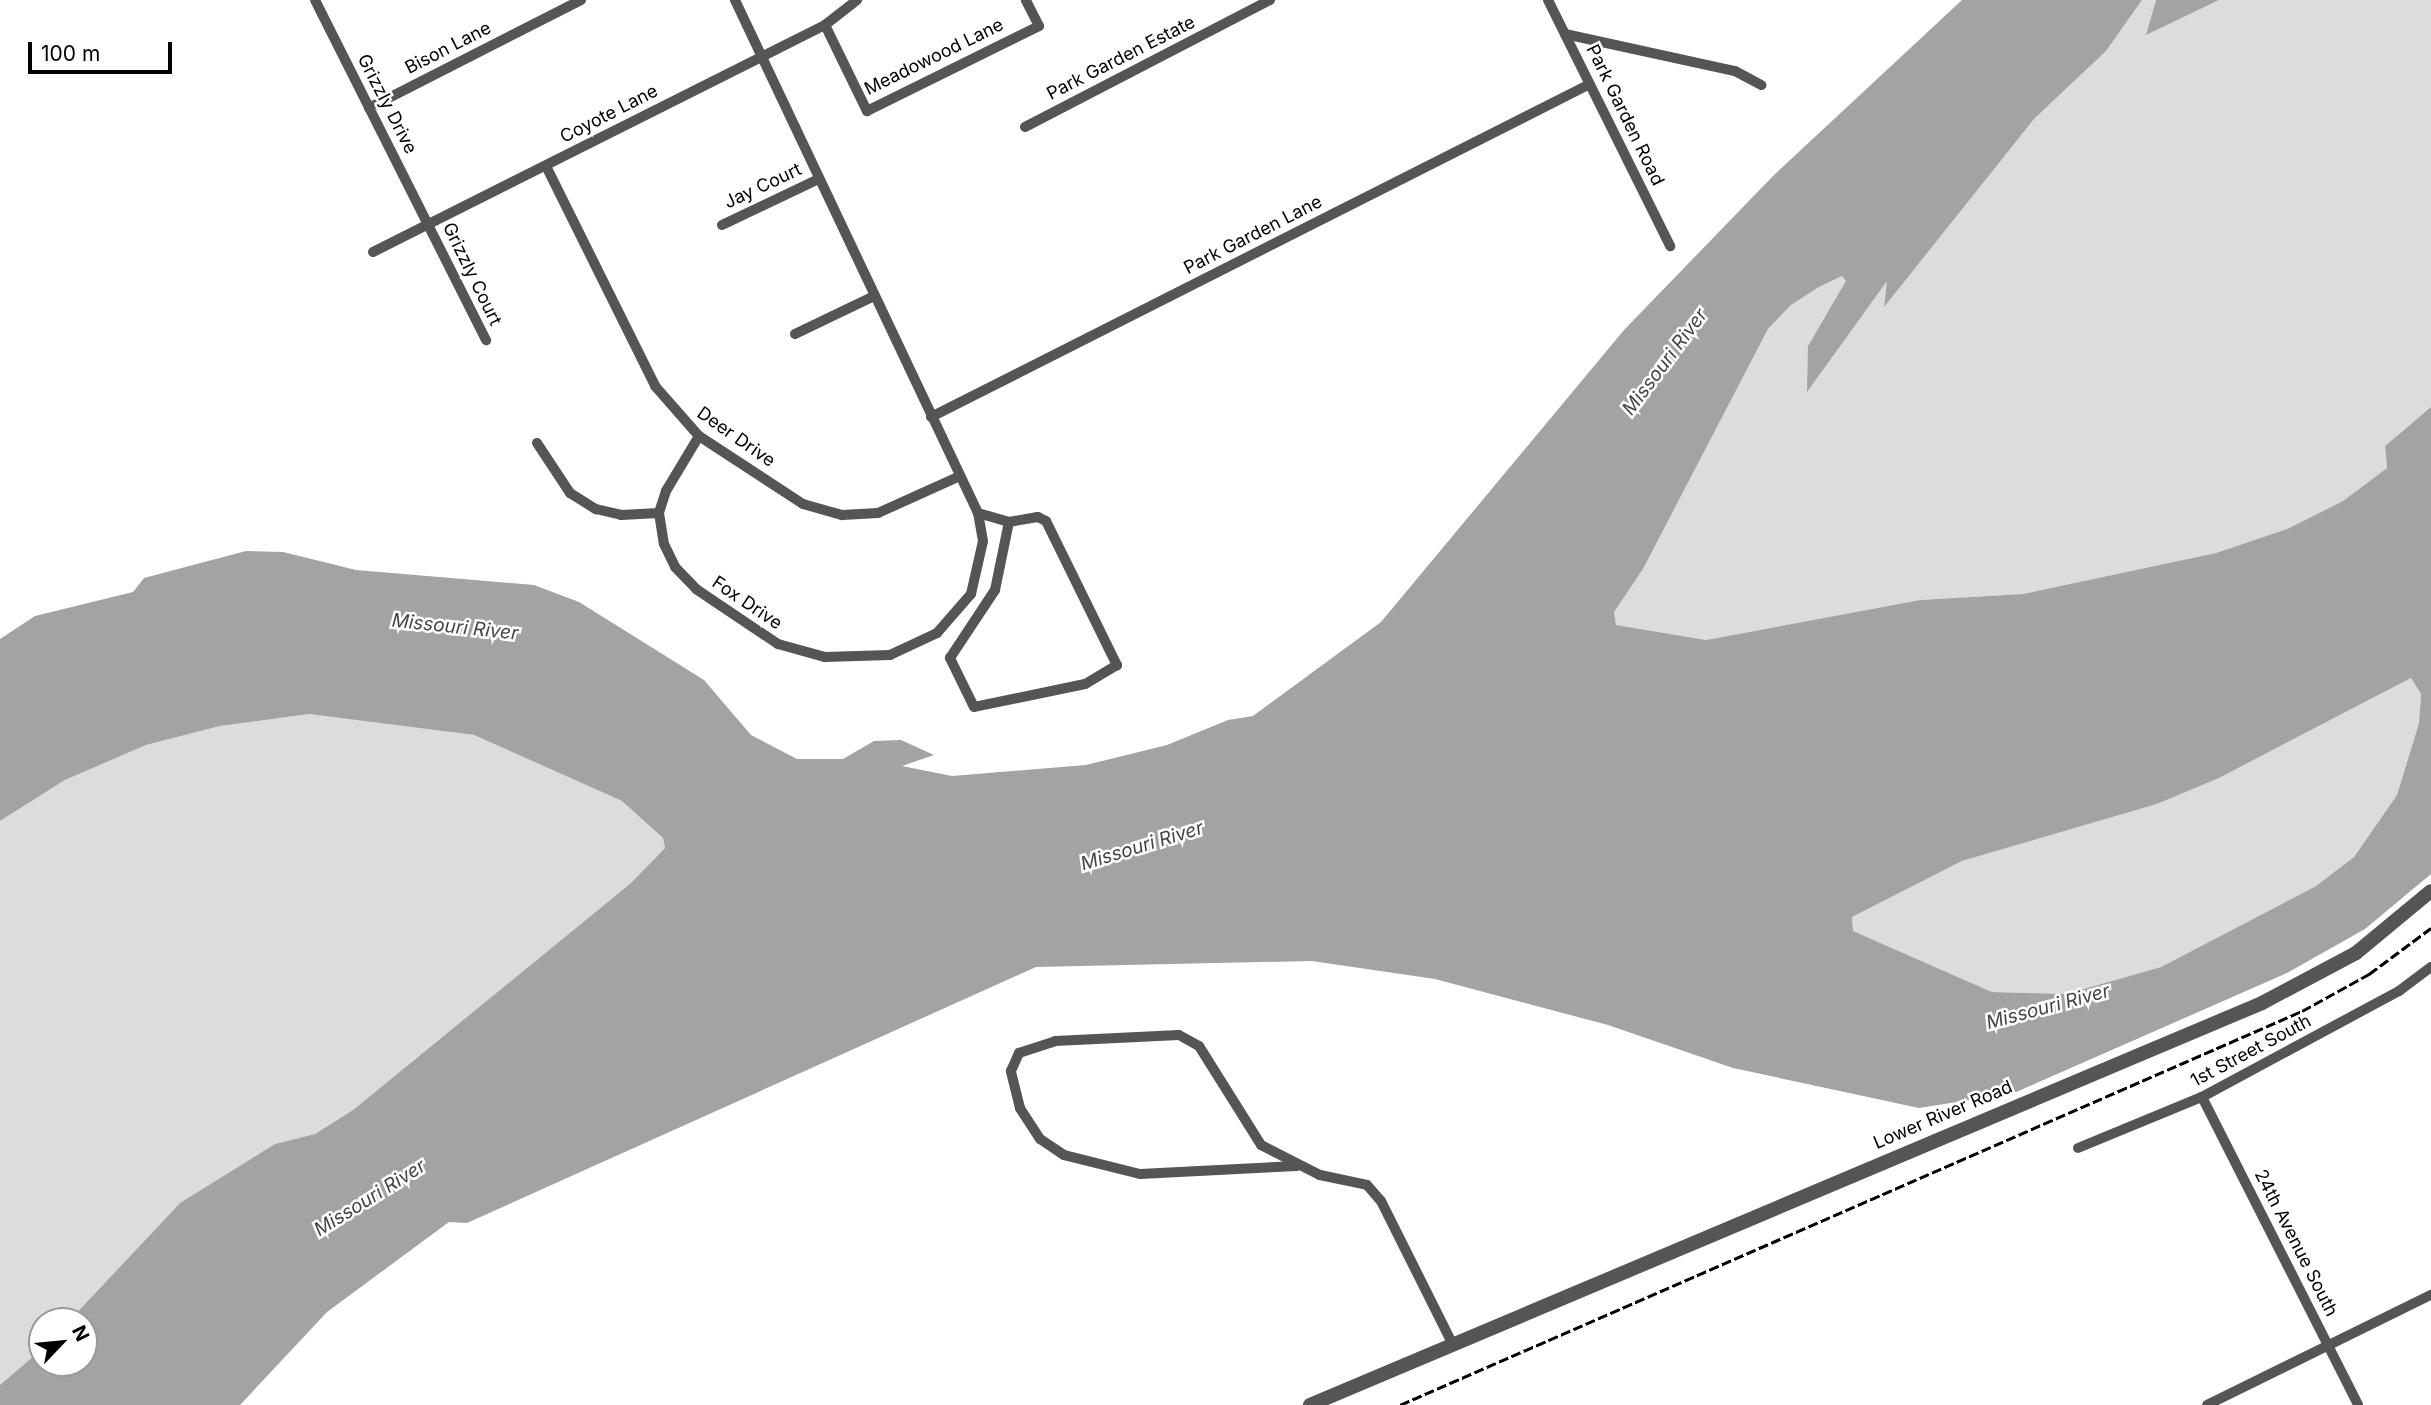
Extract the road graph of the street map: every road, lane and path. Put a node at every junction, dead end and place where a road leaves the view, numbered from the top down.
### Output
1 (315, 0) edge
2 (581, 0) edge
3 (735, 0) edge
4 (857, 0) edge
5 (1026, 0) edge
6 (1270, 0) edge
7 (1548, 0) edge
8 (825, 25) junction
9 (1565, 34) junction
10 (761, 56) junction
11 (1590, 84) junction
12 (1761, 85) dead end
13 (369, 107) junction
14 (1025, 127) dead end
15 (546, 166) junction
16 (819, 179) junction
17 (428, 223) junction
18 (722, 225) dead end
19 (1670, 246) dead end
20 (373, 252) dead end
21 (872, 297) junction
22 (796, 334) dead end
23 (486, 340) dead end
24 (931, 417) junction
25 (699, 436) junction
26 (537, 443) dead end
27 (960, 476) junction
28 (659, 513) junction
29 (978, 513) junction
30 (1009, 522) junction
31 (2431, 891) edge
32 (2431, 967) edge
33 (2202, 1097) junction
34 (2078, 1148) dead end
35 (1297, 1166) junction
36 (2431, 1295) edge
37 (1452, 1343) junction
38 (2329, 1346) junction
39 (1310, 1405) edge
40 (2207, 1405) edge
41 (2358, 1405) edge

1 - 13 street, Grizzly Drive
2 - 13 street, Bison Lane
3 - 10 street, Fox Drive
4 - 8 street, Coyote Lane
5 - 8 street, Meadowood Lane
6 - 14 street, Park Garden Estate
7 - 9 street, Park Garden Road
8 - 10 street, Coyote Lane
9 - 11 street, Park Garden Road
9 - 12 street
10 - 15 street, Coyote Lane
10 - 16 street, Fox Drive
11 - 19 street, Park Garden Road
11 - 24 street, Park Garden Lane
13 - 17 street, Grizzly Drive
15 - 17 street, Coyote Lane
15 - 25 street, Deer Drive
16 - 18 street, Jay Court
16 - 21 street, Fox Drive
17 - 20 street, Coyote Lane
17 - 23 street, Grizzly Court
21 - 22 street
21 - 24 street, Fox Drive
24 - 27 street, Fox Drive
25 - 27 street, Deer Drive
25 - 28 street
26 - 28 street
27 - 29 street, Fox Drive
28 - 29 street, Fox Drive
29 - 30 street
30 - 30 street
31 - 37 street, Lower River Road
32 - 33 street, 1st Street South
33 - 34 street, 1st Street South
33 - 38 street, 24th Avenue South
35 - 35 street
35 - 37 street
36 - 38 street
37 - 39 street, Lower River Road
38 - 40 street
38 - 41 street, 24th Avenue South

